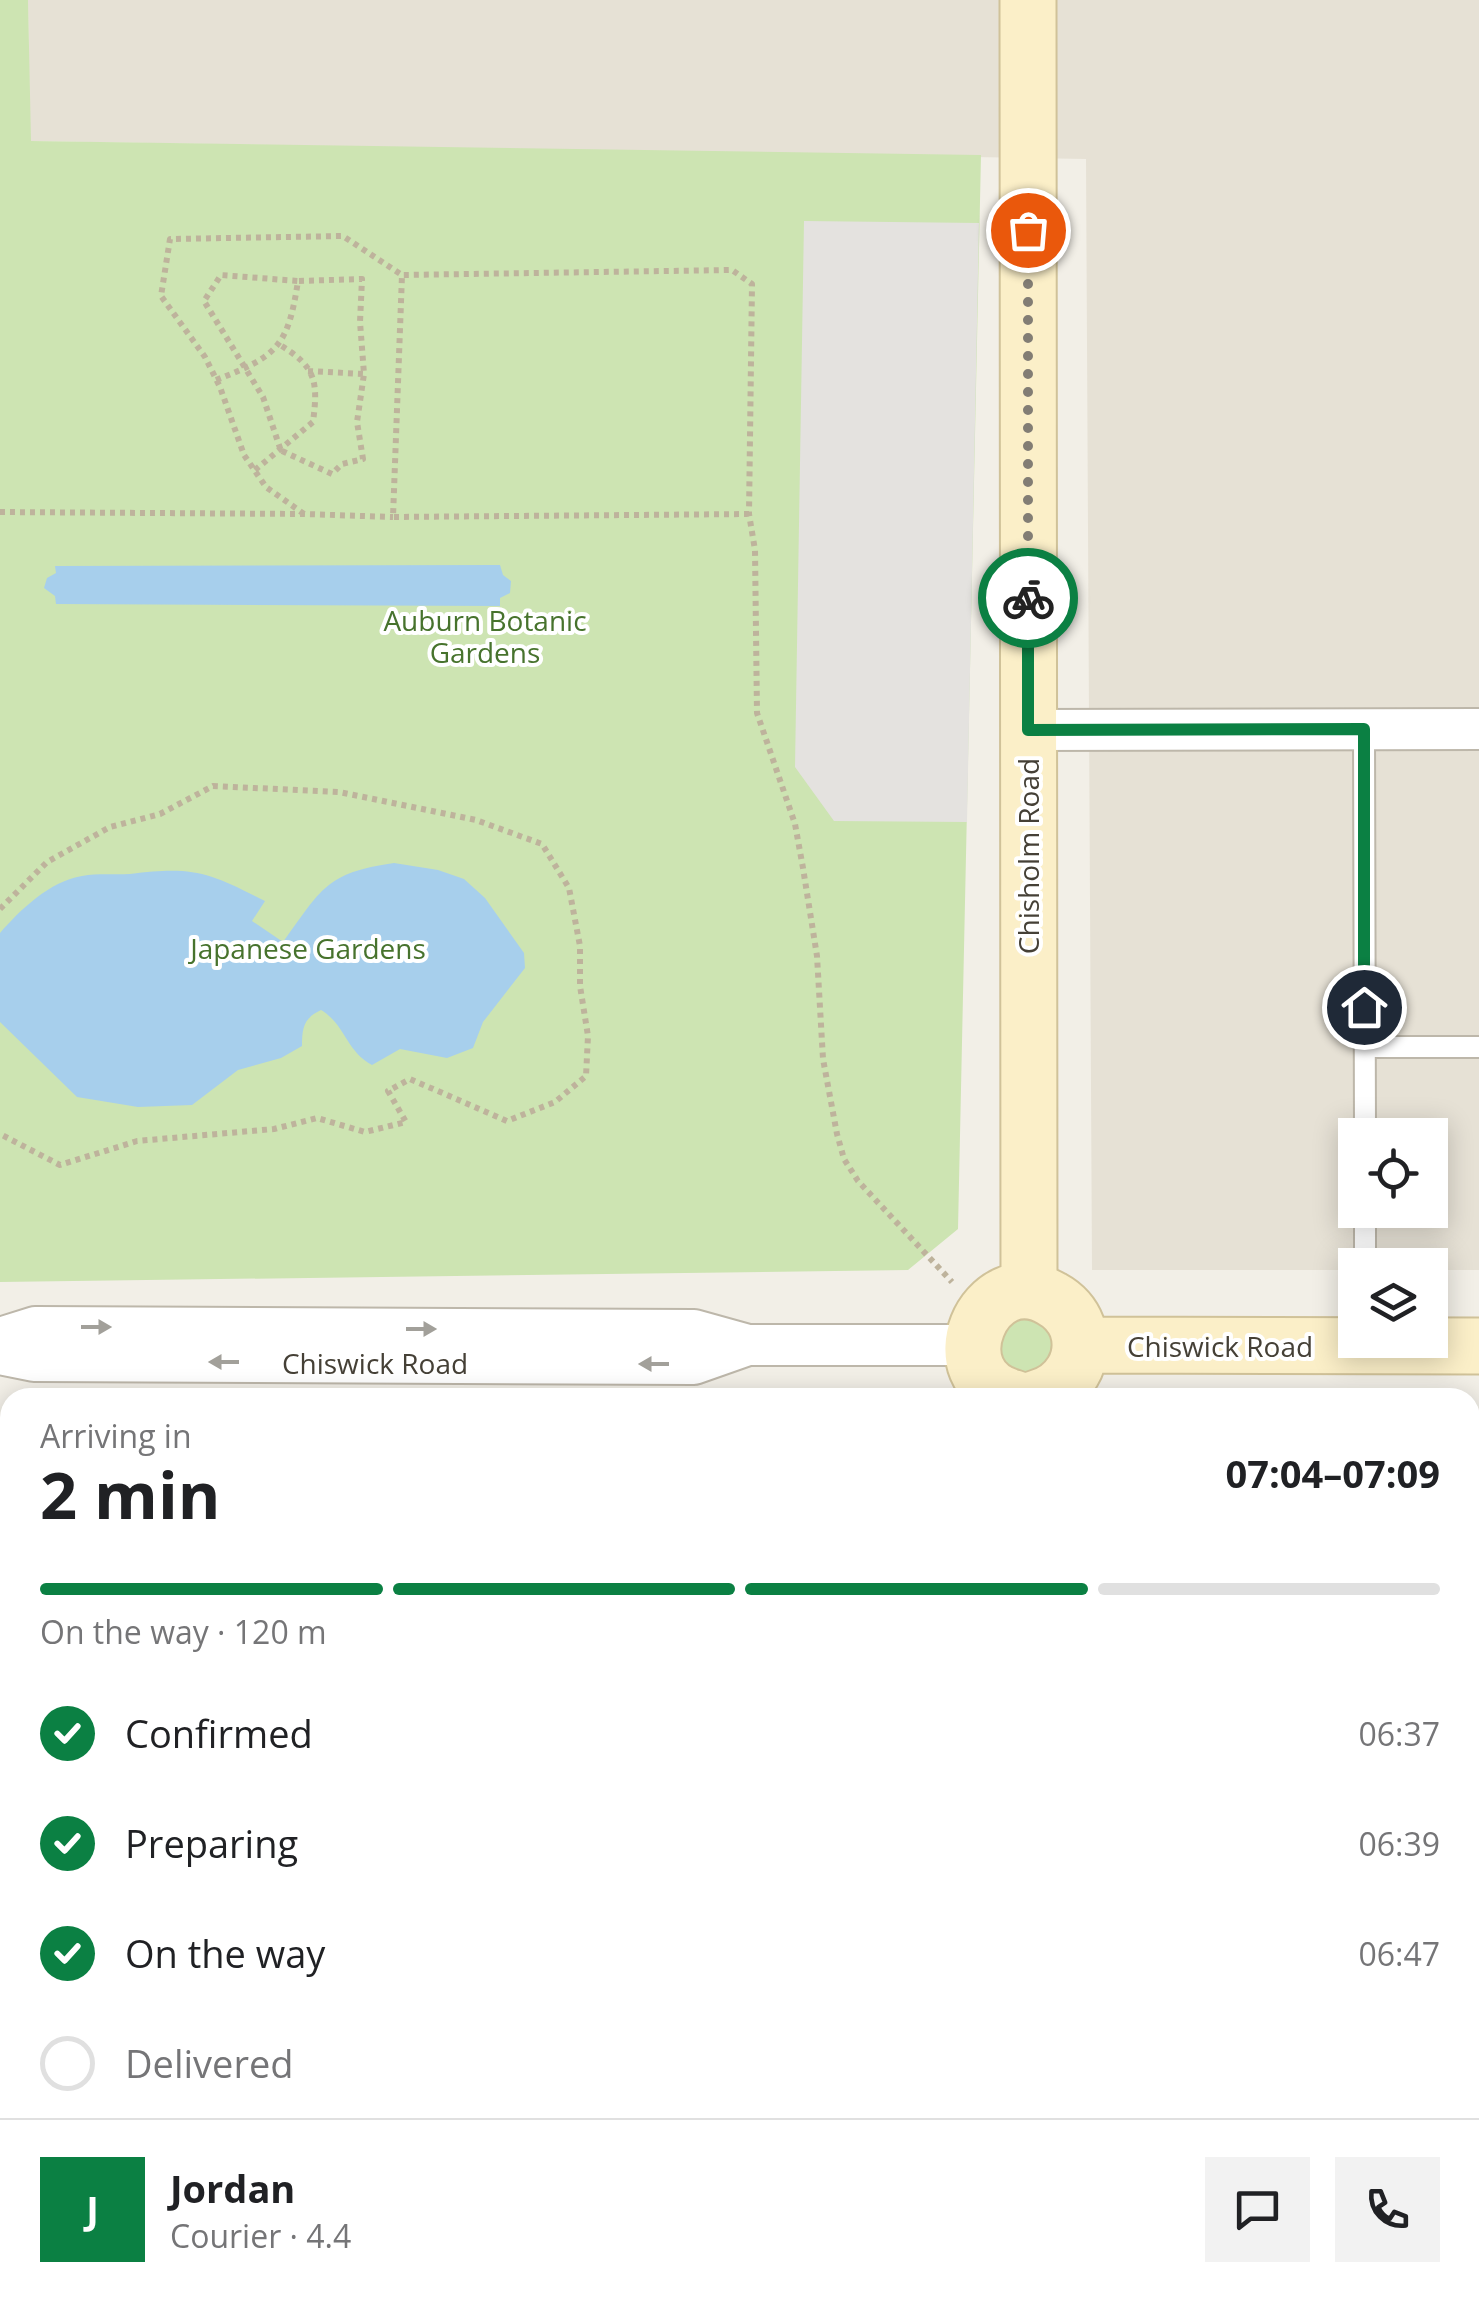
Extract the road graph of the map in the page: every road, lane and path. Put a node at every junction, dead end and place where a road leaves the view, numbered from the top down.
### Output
1 (1028, 0) edge
2 (402, 275) junction
3 (298, 281) junction
4 (280, 345) junction
5 (244, 369) junction
6 (308, 372) junction
7 (364, 374) junction
8 (216, 380) junction
9 (282, 451) junction
10 (255, 470) junction
11 (0, 512) edge
12 (304, 514) junction
13 (749, 514) junction
14 (393, 517) junction
15 (1364, 729) junction
16 (1479, 729) edge
17 (1028, 730) junction
18 (0, 908) edge
19 (1364, 1047) junction
20 (1479, 1047) edge
21 (1365, 1118) edge
22 (0, 1134) edge
23 (995, 1315) junction
24 (0, 1338) edge
25 (1338, 1344) edge
26 (748, 1345) junction
27 (1080, 1345) junction
28 (1448, 1345) edge
29 (1479, 1346) edge
30 (0, 1354) edge
31 (992, 1388) edge
32 (1058, 1388) edge

1 - 17 main road, Chisholm Road
2 - 8 path
2 - 13 path
2 - 14 path
3 - 4 path
3 - 5 path
3 - 7 path
4 - 5 path
4 - 6 path
5 - 8 path
5 - 9 path
6 - 7 path
6 - 9 path
7 - 9 path
8 - 10 path
9 - 10 path
10 - 12 path
11 - 12 path
12 - 14 path
13 - 14 path
13 - 23 path
15 - 16 street
15 - 17 street
15 - 19 lane
17 - 23 main road, Chisholm Road
18 - 22 path
19 - 20 lane
19 - 21 lane
23 - 26 street, Chiswick Road
23 - 27 main road
23 - 31 main road
24 -> 26 street, Chiswick Road
25 - 27 main road, Chiswick Road
26 -> 30 street, Chiswick Road
27 - 32 main road
28 - 29 main road, Chiswick Road

